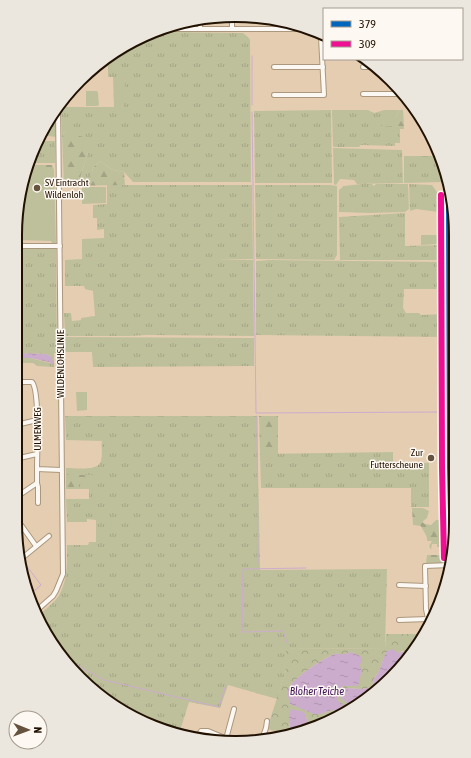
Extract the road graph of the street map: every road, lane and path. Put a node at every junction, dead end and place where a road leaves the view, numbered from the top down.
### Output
1 (232, 22) edge
2 (200, 25) edge
3 (180, 29) edge
4 (200, 29) junction
5 (232, 29) junction
6 (281, 29) joint
7 (291, 29) edge
8 (322, 40) edge
9 (274, 67) dead end
10 (323, 67) junction
11 (363, 67) dead end
12 (366, 67) edge
13 (363, 94) dead end
14 (395, 94) edge
15 (274, 95) dead end
16 (58, 117) edge
17 (449, 220) edge
18 (449, 230) edge
19 (22, 246) edge
20 (60, 246) junction
21 (22, 382) edge
22 (37, 421) junction
23 (22, 424) edge
24 (37, 454) junction
25 (22, 457) edge
26 (37, 469) junction
27 (61, 470) junction
28 (37, 483) junction
29 (22, 493) edge
30 (38, 503) dead end
31 (22, 526) edge
32 (49, 536) dead end
33 (36, 546) junction
34 (25, 556) edge
35 (445, 565) edge
36 (399, 585) dead end
37 (426, 586) junction
38 (40, 608) edge
39 (427, 616) edge
40 (426, 619) edge
41 (399, 620) dead end
42 (234, 709) dead end
43 (267, 721) dead end
44 (200, 733) edge
45 (264, 734) edge
46 (220, 736) edge
47 (227, 736) edge

1 - 5 street
2 - 4 street
3 - 4 street
4 - 5 street
5 - 6 street
6 - 7 street
8 - 10 street
9 - 10 street
10 - 15 street
11 - 12 street
13 - 14 street
16 - 20 street, WILDENLOHSLINIE
17 - 18 street
19 - 20 street
20 - 27 street, WILDENLOHSLINIE
21 - 22 street, ULMENWEG
22 - 23 street
22 - 24 street, ULMENWEG
24 - 25 street
24 - 26 street, ULMENWEG
26 - 27 street
26 - 28 street, ULMENWEG
27 - 38 street, WILDENLOHSLINIE
28 - 29 street
28 - 30 street, ULMENWEG
31 - 33 street
32 - 33 street
33 - 34 street
35 - 37 street
36 - 37 street
37 - 39 street
40 - 41 street
42 - 47 street
43 - 45 street
44 - 46 street

